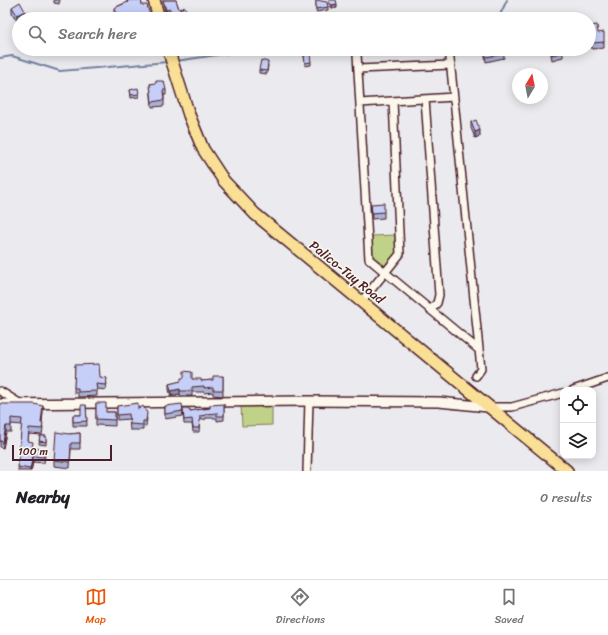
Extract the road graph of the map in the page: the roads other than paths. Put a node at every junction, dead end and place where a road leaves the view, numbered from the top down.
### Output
1 (154, 0) edge
2 (157, 12) edge
3 (170, 56) edge
4 (357, 56) edge
5 (450, 56) edge
6 (451, 64) junction
7 (358, 70) junction
8 (454, 97) junction
9 (425, 99) junction
10 (393, 101) junction
11 (360, 103) junction
12 (385, 273) junction
13 (361, 302) junction
14 (430, 310) junction
15 (479, 350) junction
16 (476, 376) dead end
17 (608, 378) edge
18 (582, 387) edge
19 (0, 391) edge
20 (560, 394) edge
21 (309, 401) junction
22 (0, 404) edge
23 (21, 404) junction
24 (488, 407) junction
25 (307, 471) edge
26 (567, 471) edge

1 - 2 main road
3 - 13 main road, Palico-Tuy Road
4 - 7 street
5 - 6 street
6 - 7 street
6 - 8 street
7 - 11 street
8 - 9 street
8 - 15 street
9 - 10 street
9 - 14 street
10 - 11 street
10 - 12 street
11 - 12 street
12 - 13 street
12 - 14 street
13 - 24 main road, Palico-Tuy Road
14 - 15 street
15 - 16 street
17 - 18 street
19 - 23 street
20 - 24 street
21 - 23 street
21 - 24 street
21 - 25 street
22 - 23 street
24 - 26 main road, Palico-Tuy Road

